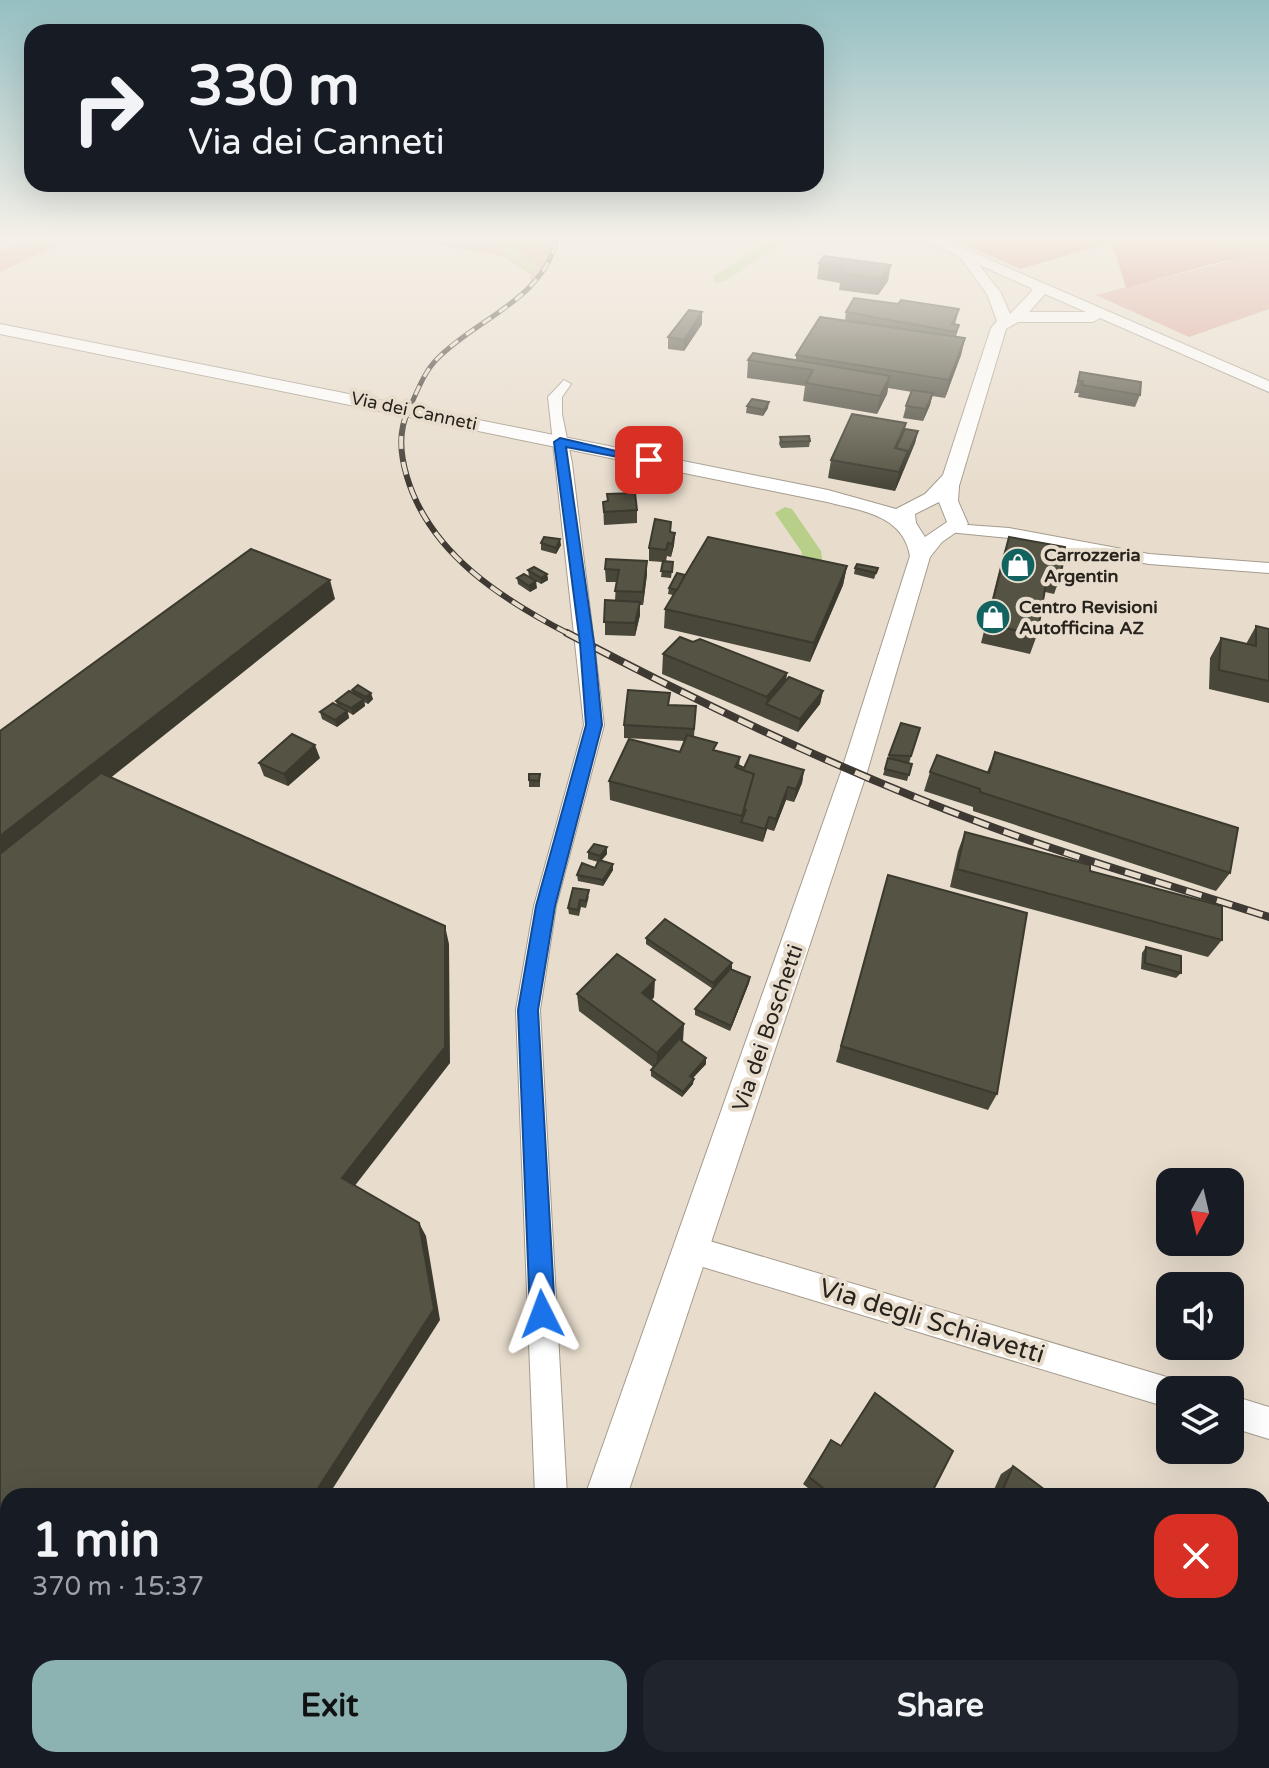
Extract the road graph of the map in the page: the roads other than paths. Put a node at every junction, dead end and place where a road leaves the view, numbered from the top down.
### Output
1 (1008, 322) edge
2 (1120, 322) edge
3 (0, 329) edge
4 (564, 384) dead end
5 (1269, 387) edge
6 (560, 442) junction
7 (951, 478) junction
8 (913, 515) junction
9 (951, 521) junction
10 (920, 556) junction
11 (1269, 568) edge
12 (693, 1250) junction
13 (1156, 1389) edge
14 (1244, 1415) edge
15 (1269, 1423) edge
16 (551, 1488) edge
17 (609, 1488) edge

1 - 7 street
2 - 5 street
3 - 6 street, Via dei Canneti
4 - 6 street
6 - 8 street, Via dei Canneti
6 - 16 street
7 - 8 street
7 - 9 street
8 - 9 street
8 - 9 street
8 - 10 street
9 - 10 street, Via dei Boschetti
9 - 11 street
10 - 12 street, Via dei Boschetti
12 - 13 street, Via degli Schiavetti
12 - 17 street, Via dei Boschetti
14 - 15 street

